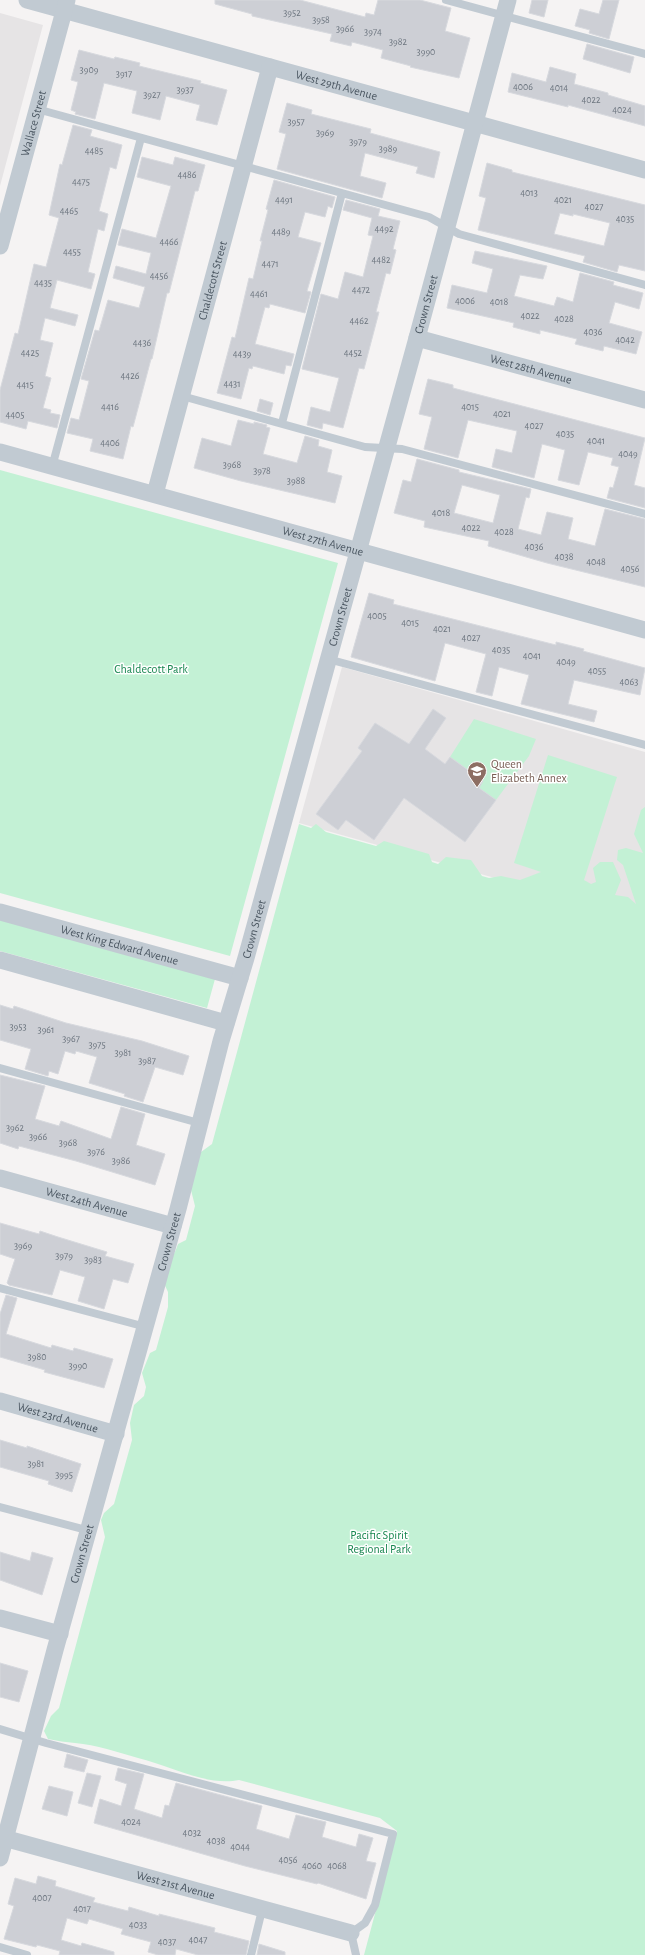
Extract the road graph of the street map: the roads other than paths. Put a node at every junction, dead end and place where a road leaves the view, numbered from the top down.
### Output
1 (27, 0) edge
2 (446, 0) edge
3 (65, 5) edge
4 (506, 8) edge
5 (645, 54) edge
6 (270, 67) junction
7 (37, 109) junction
8 (474, 124) junction
9 (141, 138) junction
10 (243, 166) junction
11 (645, 170) edge
12 (342, 193) junction
13 (447, 227) junction
14 (0, 246) edge
15 (645, 285) edge
16 (417, 338) junction
17 (182, 396) junction
18 (645, 400) edge
19 (282, 423) junction
20 (386, 448) junction
21 (0, 452) edge
22 (52, 467) junction
23 (155, 494) junction
24 (645, 514) edge
25 (358, 551) junction
26 (645, 630) edge
27 (328, 659) junction
28 (645, 745) edge
29 (0, 912) edge
30 (0, 960) edge
31 (240, 978) junction
32 (226, 1023) junction
33 (0, 1068) edge
34 (199, 1123) junction
35 (0, 1178) edge
36 (173, 1226) junction
37 (0, 1288) edge
38 (146, 1327) junction
39 (0, 1401) edge
40 (116, 1434) junction
41 (0, 1506) edge
42 (90, 1531) junction
43 (0, 1618) edge
44 (60, 1634) junction
45 (0, 1728) edge
46 (32, 1738) junction
47 (2, 1838) edge
48 (0, 1858) edge
49 (262, 1910) junction
50 (351, 1933) junction
51 (0, 1947) edge
52 (28, 1955) edge
53 (251, 1955) edge
54 (356, 1955) edge

1 - 3 street, West 29th Avenue
2 - 4 lane
3 - 6 street, West 29th Avenue
3 - 7 street, Wallace Street
4 - 5 lane
4 - 8 street, Crown Street
6 - 8 street, West 29th Avenue
6 - 10 street, Chaldecott Street
7 - 9 lane
7 - 14 street, Wallace Street
8 - 11 street, West 29th Avenue
8 - 13 street, Crown Street
9 - 10 lane
9 - 22 lane
10 - 12 lane
10 - 17 street, Chaldecott Street
12 - 13 lane
12 - 19 lane
13 - 15 lane
13 - 16 street, Crown Street
16 - 18 street, West 28th Avenue
16 - 20 street, Crown Street
17 - 19 lane
17 - 23 street, Chaldecott Street
19 - 20 lane
20 - 24 lane
20 - 25 street, Crown Street
21 - 22 street, West 27th Avenue
22 - 23 street, West 27th Avenue
23 - 25 street, West 27th Avenue
25 - 26 street, West 27th Avenue
25 - 27 street, Crown Street
27 - 28 lane
27 - 31 street, Crown Street
29 - 31 street, West King Edward Avenue
30 - 32 street
31 - 32 street, Crown Street
32 - 34 street, Crown Street
33 - 34 lane
34 - 36 street, Crown Street
35 - 36 street, West 24th Avenue
36 - 38 street, Crown Street
37 - 38 lane
38 - 40 street, Crown Street
39 - 40 street, West 23rd Avenue
40 - 42 street, Crown Street
41 - 42 lane
42 - 44 street, Crown Street
43 - 44 street
44 - 46 street, Crown Street
45 - 46 lane
46 - 47 street, Crown Street
46 - 50 lane
47 - 48 street, Crown Street
47 - 49 street, West 21st Avenue
49 - 50 street, West 21st Avenue
49 - 53 lane
50 - 54 lane
51 - 52 lane

